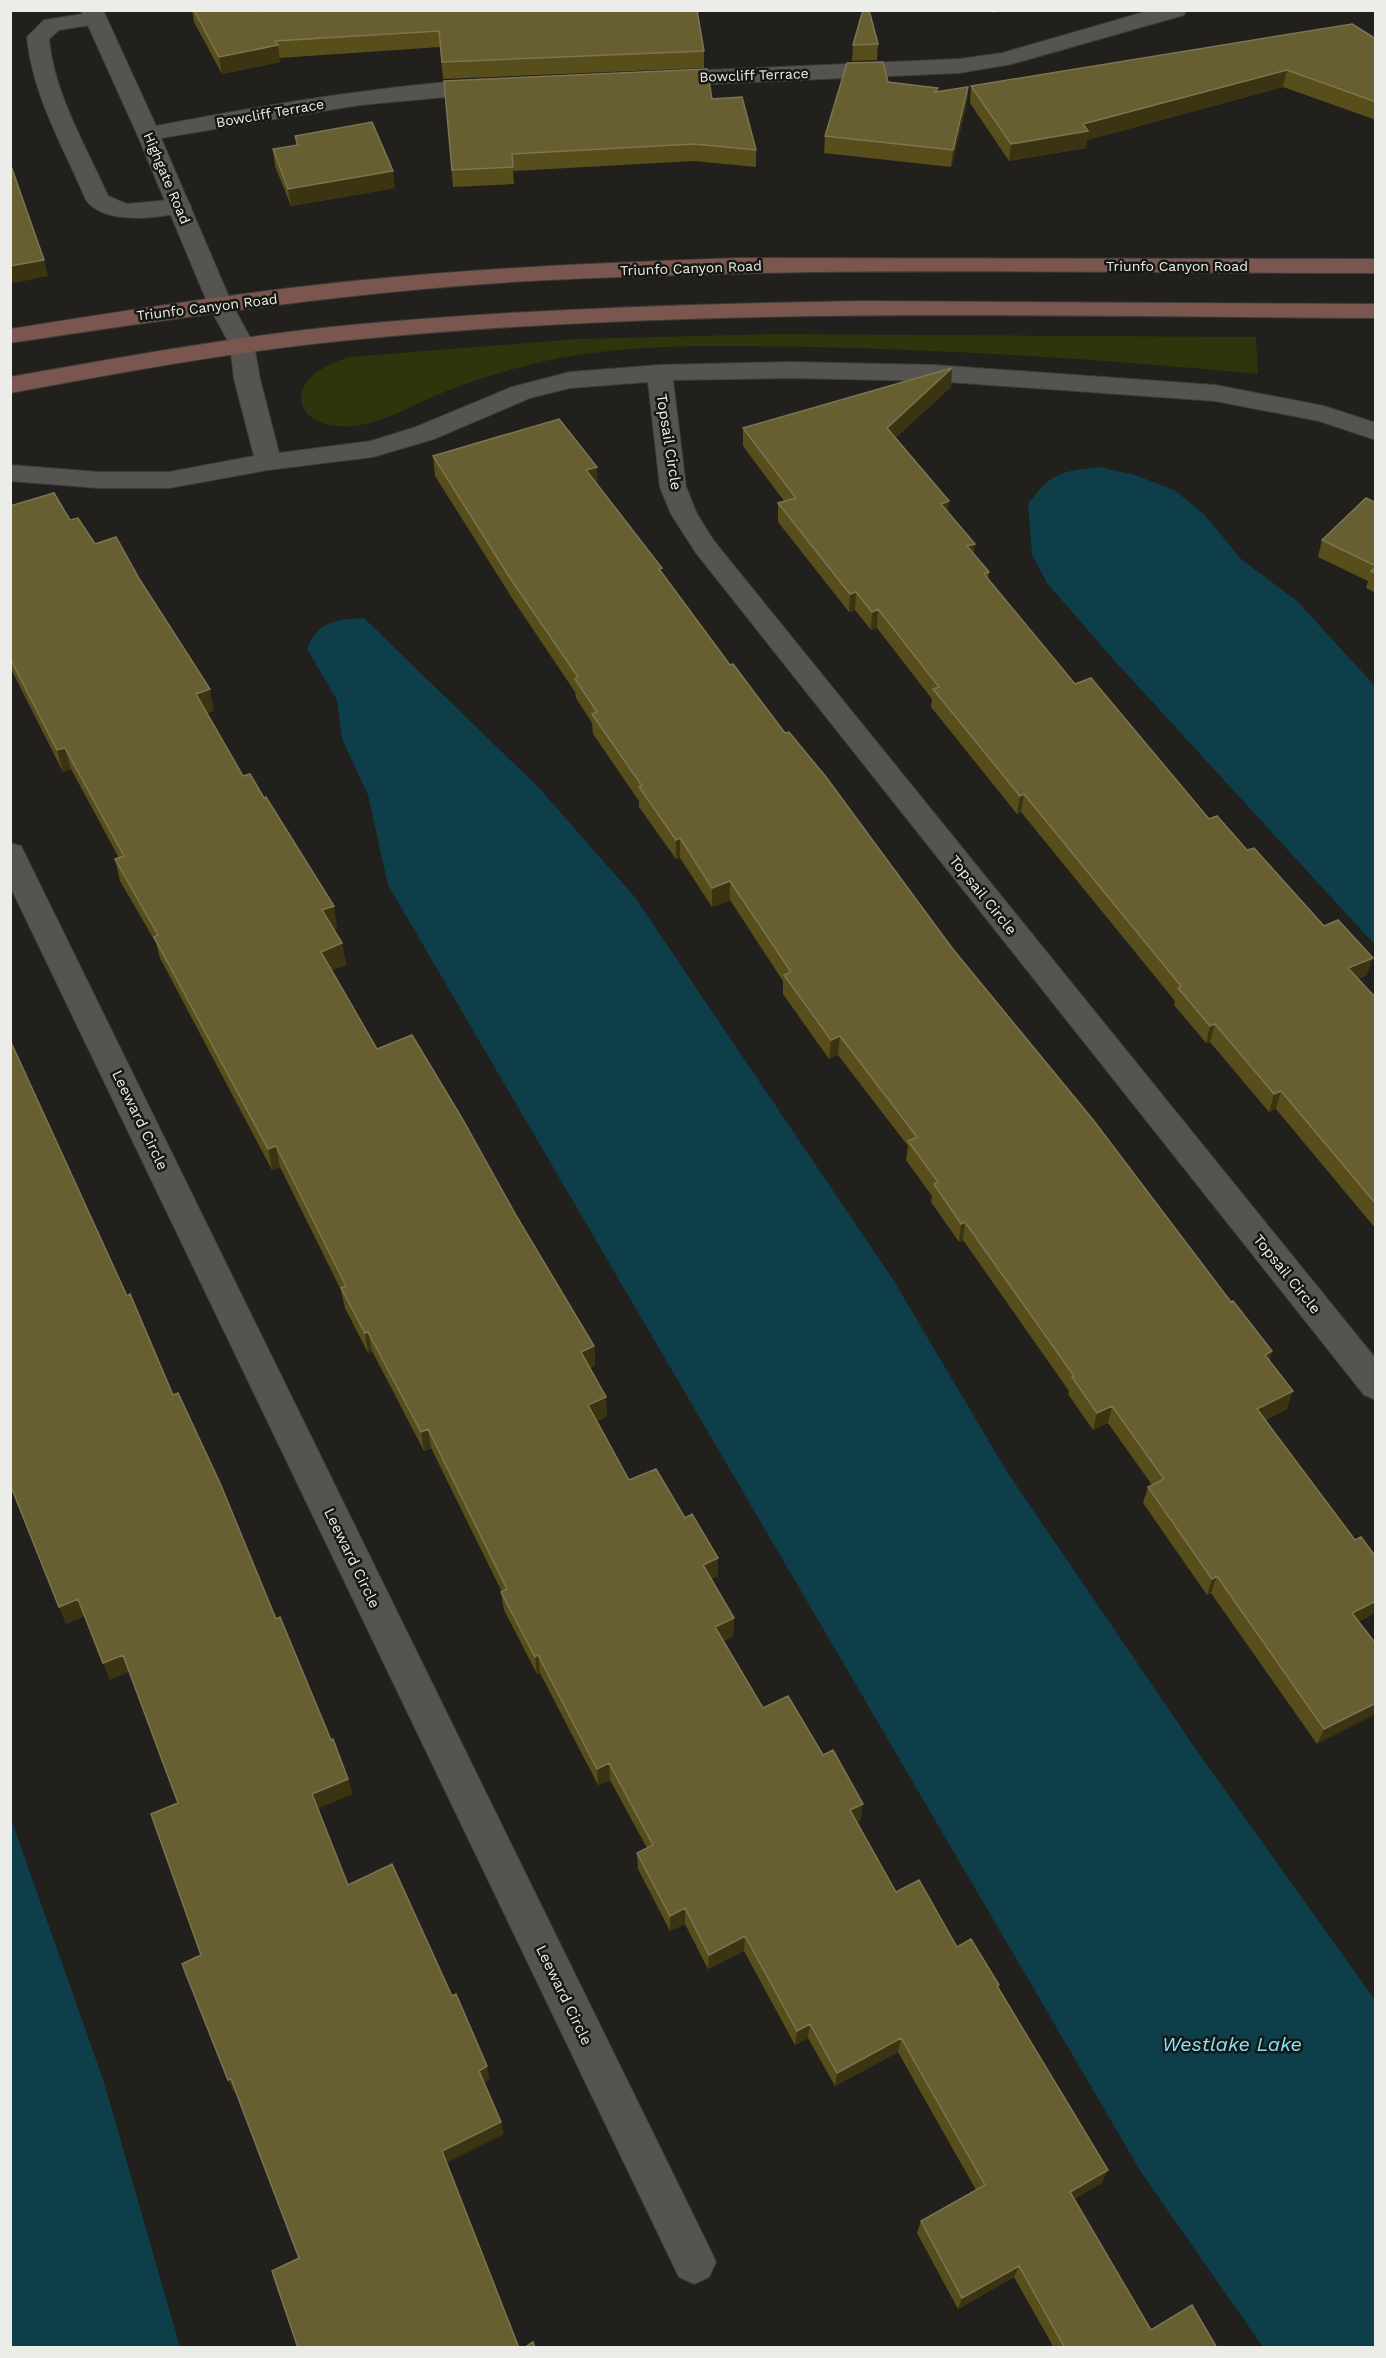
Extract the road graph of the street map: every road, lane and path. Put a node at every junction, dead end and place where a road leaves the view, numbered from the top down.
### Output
1 (1176, 10) edge
2 (93, 14) edge
3 (637, 80) edge
4 (508, 85) edge
5 (148, 134) junction
6 (179, 206) junction
7 (1376, 266) edge
8 (220, 304) junction
9 (1376, 311) edge
10 (10, 336) edge
11 (242, 345) junction
12 (660, 373) junction
13 (10, 385) edge
14 (1376, 432) edge
15 (268, 462) junction
16 (10, 473) edge
17 (10, 854) edge
18 (1376, 1385) edge
19 (693, 2262) dead end

1 - 3 street, Bowcliff Terrace
2 - 5 street, Highgate Road
2 - 6 street
4 - 5 street, Bowcliff Terrace
5 - 6 street, Highgate Road
6 - 8 street, Highgate Road
7 - 8 street, Triunfo Canyon Road
8 - 10 street, Triunfo Canyon Road
8 - 11 street, Highgate Road
9 - 11 street
11 - 13 street
11 - 15 street
12 - 14 street
12 - 15 street
12 - 18 street, Topsail Circle
15 - 16 street
17 - 19 street, Leeward Circle

